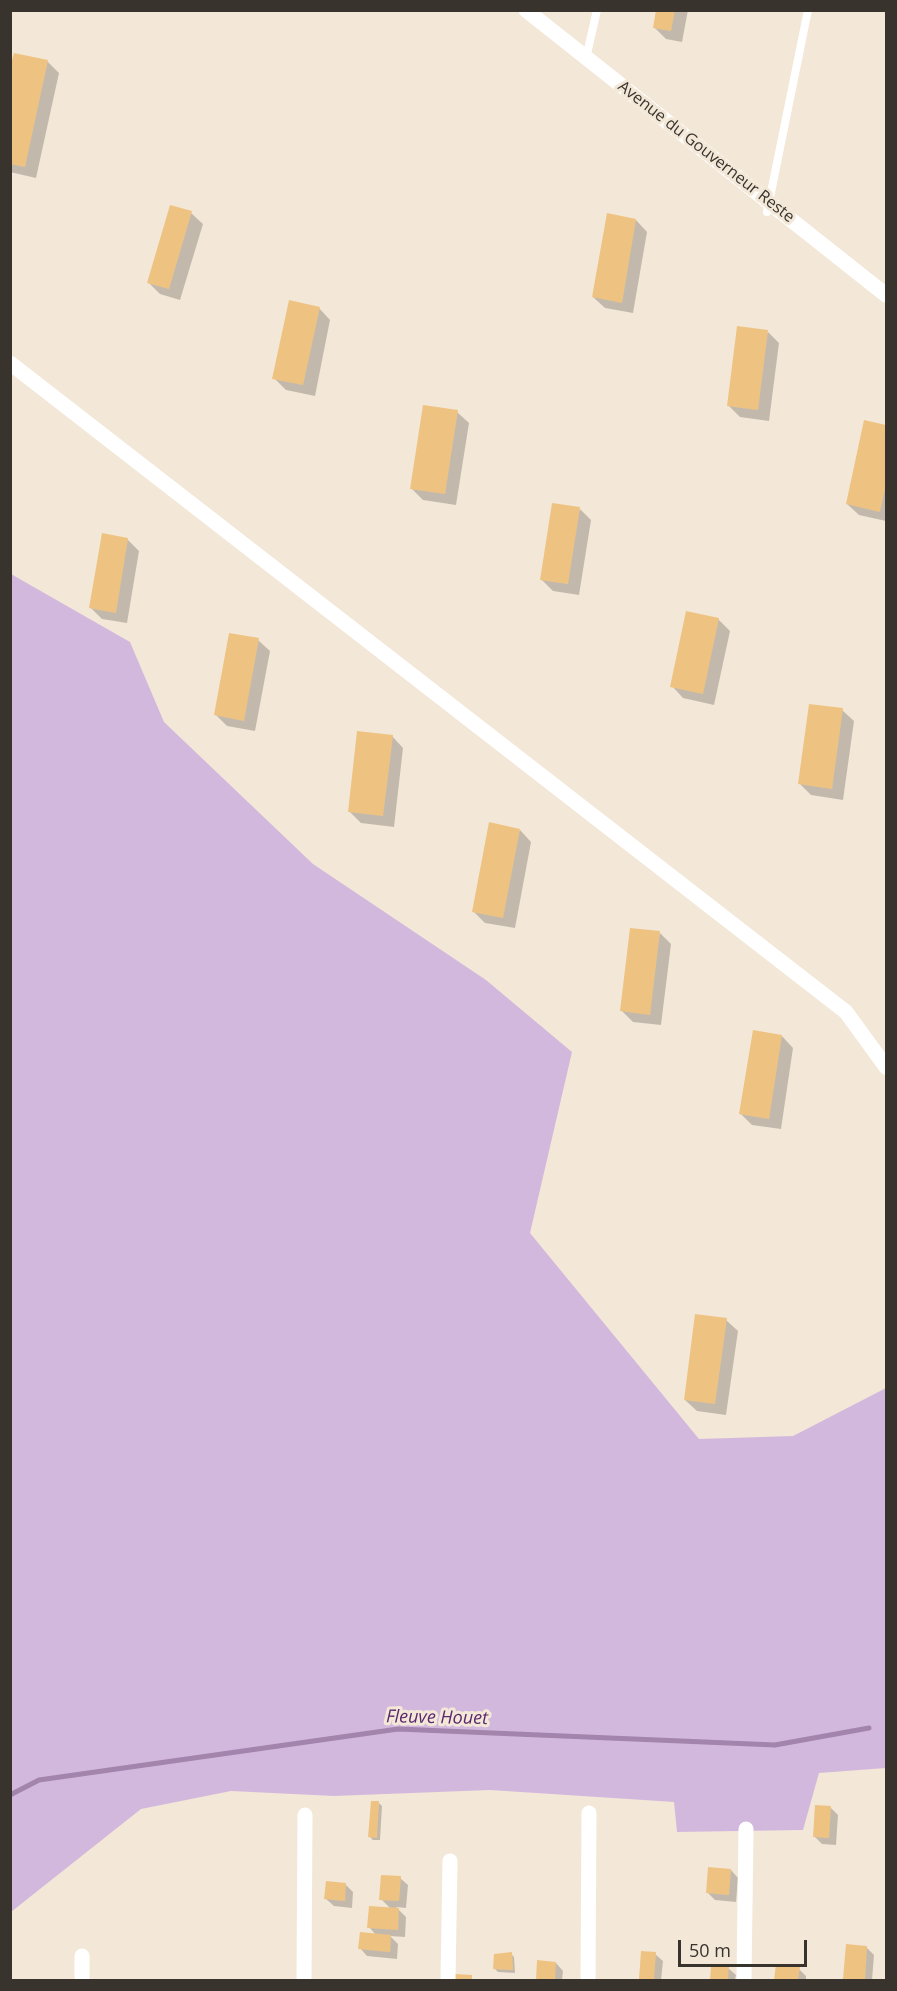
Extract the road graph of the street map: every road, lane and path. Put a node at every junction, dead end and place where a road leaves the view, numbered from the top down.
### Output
1 (526, 10) edge
2 (597, 10) edge
3 (808, 10) edge
4 (586, 58) junction
5 (767, 212) dead end
6 (886, 295) edge
7 (10, 363) edge
8 (886, 1067) edge
9 (589, 1813) dead end
10 (305, 1815) dead end
11 (746, 1829) dead end
12 (450, 1862) dead end
13 (82, 1956) dead end
14 (82, 1980) edge
15 (304, 1980) edge
16 (448, 1980) edge
17 (588, 1980) edge
18 (744, 1980) edge

1 - 4 street, Avenue du Gouverneur Reste
2 - 4 lane
3 - 5 lane
4 - 6 street, Avenue du Gouverneur Reste
7 - 8 street
9 - 17 street
10 - 15 street
11 - 18 street
12 - 16 street
13 - 14 street

